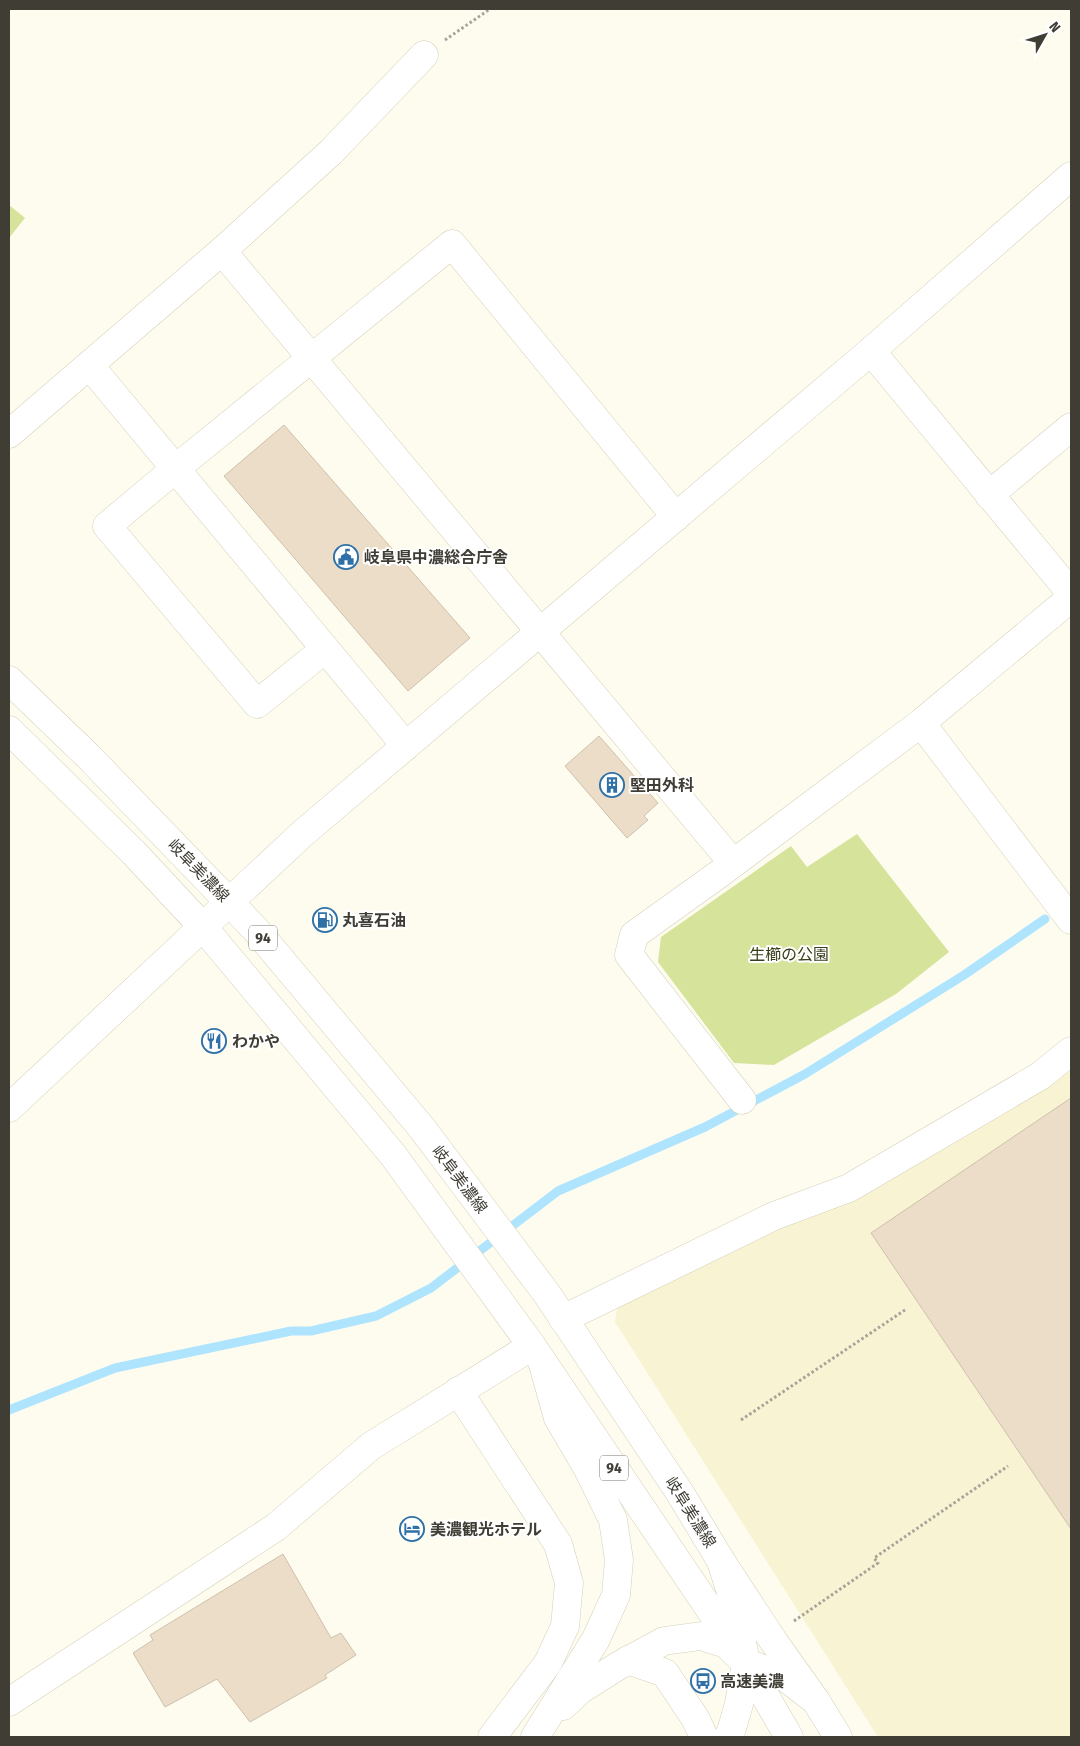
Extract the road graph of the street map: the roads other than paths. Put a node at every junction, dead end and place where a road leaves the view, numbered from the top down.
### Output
1 (424, 55) road end
2 (1071, 176) edge
3 (222, 251) junction
4 (871, 351) junction
5 (311, 358) junction
6 (90, 366) junction
7 (1071, 427) edge
8 (9, 434) edge
9 (175, 468) junction
10 (989, 495) junction
11 (676, 517) junction
12 (1071, 593) edge
13 (1071, 598) edge
14 (541, 632) junction
15 (325, 649) junction
16 (9, 680) edge
17 (922, 723) junction
18 (9, 730) edge
19 (406, 746) junction
20 (733, 863) junction
21 (229, 902) junction
22 (1071, 920) edge
23 (202, 927) junction
24 (1071, 1051) edge
25 (742, 1100) dead end
26 (9, 1108) edge
27 (564, 1319) junction
28 (537, 1354) junction
29 (458, 1391) junction
30 (721, 1561) junction
31 (628, 1660) junction
32 (746, 1663) junction
33 (816, 1701) junction
34 (9, 1702) edge
35 (540, 1730) edge
36 (492, 1737) edge
37 (704, 1737) edge
38 (728, 1737) edge
39 (789, 1737) edge
40 (838, 1737) edge

1 - 3 main road
2 - 4 main road
3 - 5 main road
3 - 6 main road
4 - 10 main road
4 - 11 main road
5 - 9 main road
5 - 11 main road
5 - 14 main road
6 - 8 main road
6 - 9 main road
7 - 10 main road
9 - 15 main road
9 - 15 main road
10 - 12 main road
11 - 14 main road
13 - 17 main road
14 - 19 main road
14 - 20 main road
15 - 19 main road
16 - 21 main road, 岐阜美濃線 / 94
17 - 20 main road
17 - 22 main road
18 - 23 main road, 94
19 - 21 main road
20 - 25 main road
21 - 23 main road
21 - 27 main road, 岐阜美濃線 / 94
23 - 26 main road
23 - 28 main road, 94
24 - 27 main road
27 - 30 main road, 岐阜美濃線 / 94
28 - 29 main road
28 - 32 main road, 94
28 - 35 main road
29 - 34 main road
29 - 36 main road
30 - 32 main road
30 - 33 main road, 岐阜美濃線 / 94
31 - 32 main road
31 - 35 main road
31 - 37 main road
32 - 33 main road
32 - 38 main road
32 - 39 main road, 94
33 - 40 main road, 岐阜美濃線 / 94

